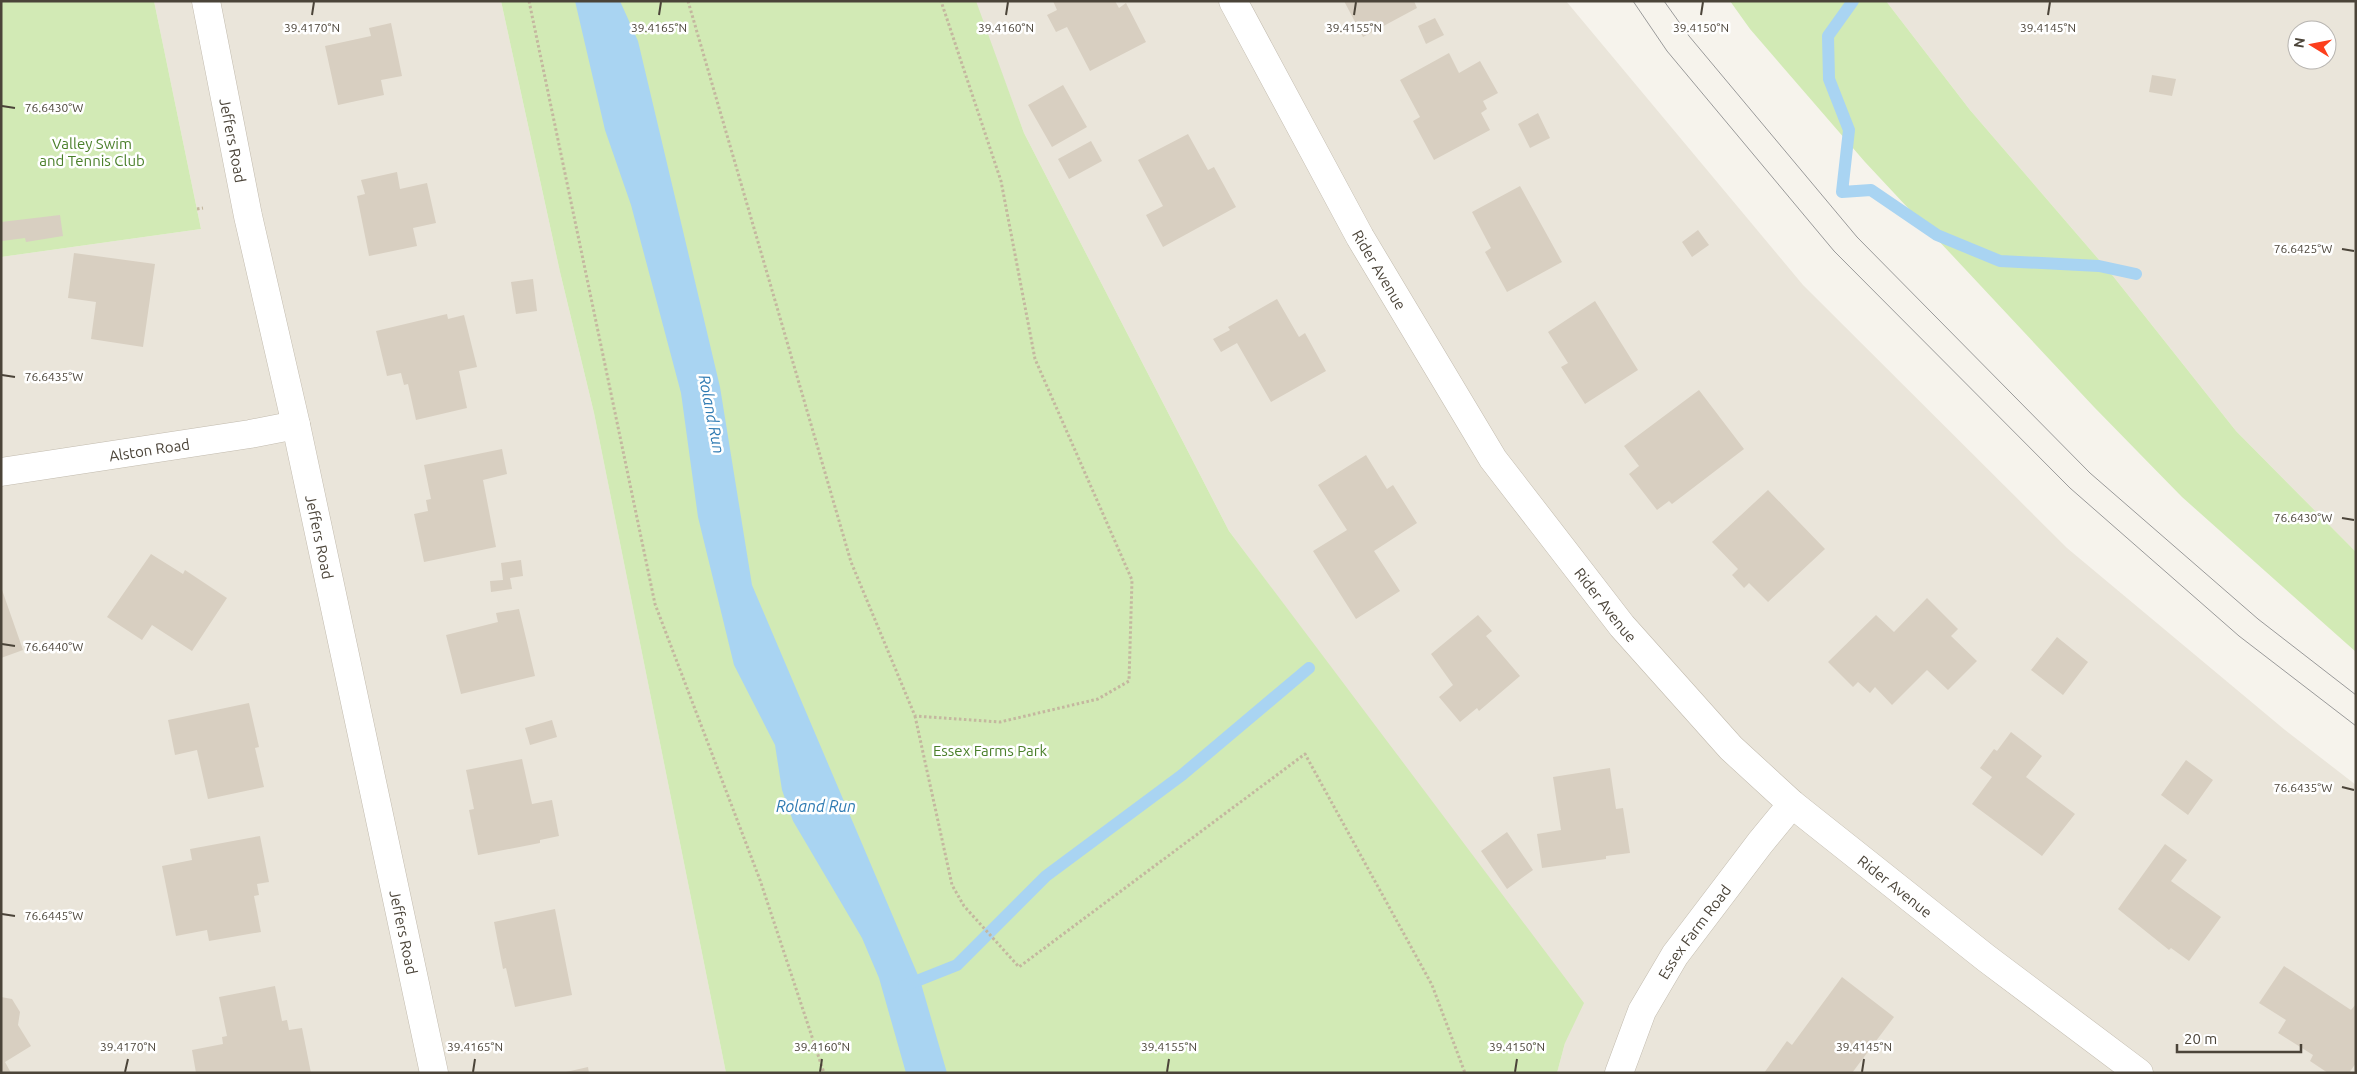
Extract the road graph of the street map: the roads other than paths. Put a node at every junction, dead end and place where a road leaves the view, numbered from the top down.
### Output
1 (206, 1) edge
2 (1233, 1) edge
3 (296, 425) junction
4 (1, 472) edge
5 (1792, 804) junction
6 (434, 1073) edge
7 (1619, 1073) edge
8 (2139, 1073) edge

1 - 3 street, Jeffers Road
2 - 5 street, Rider Avenue
3 - 4 street, Alston Road
3 - 6 street, Jeffers Road
5 - 7 street, Essex Farm Road
5 - 8 street, Rider Avenue

